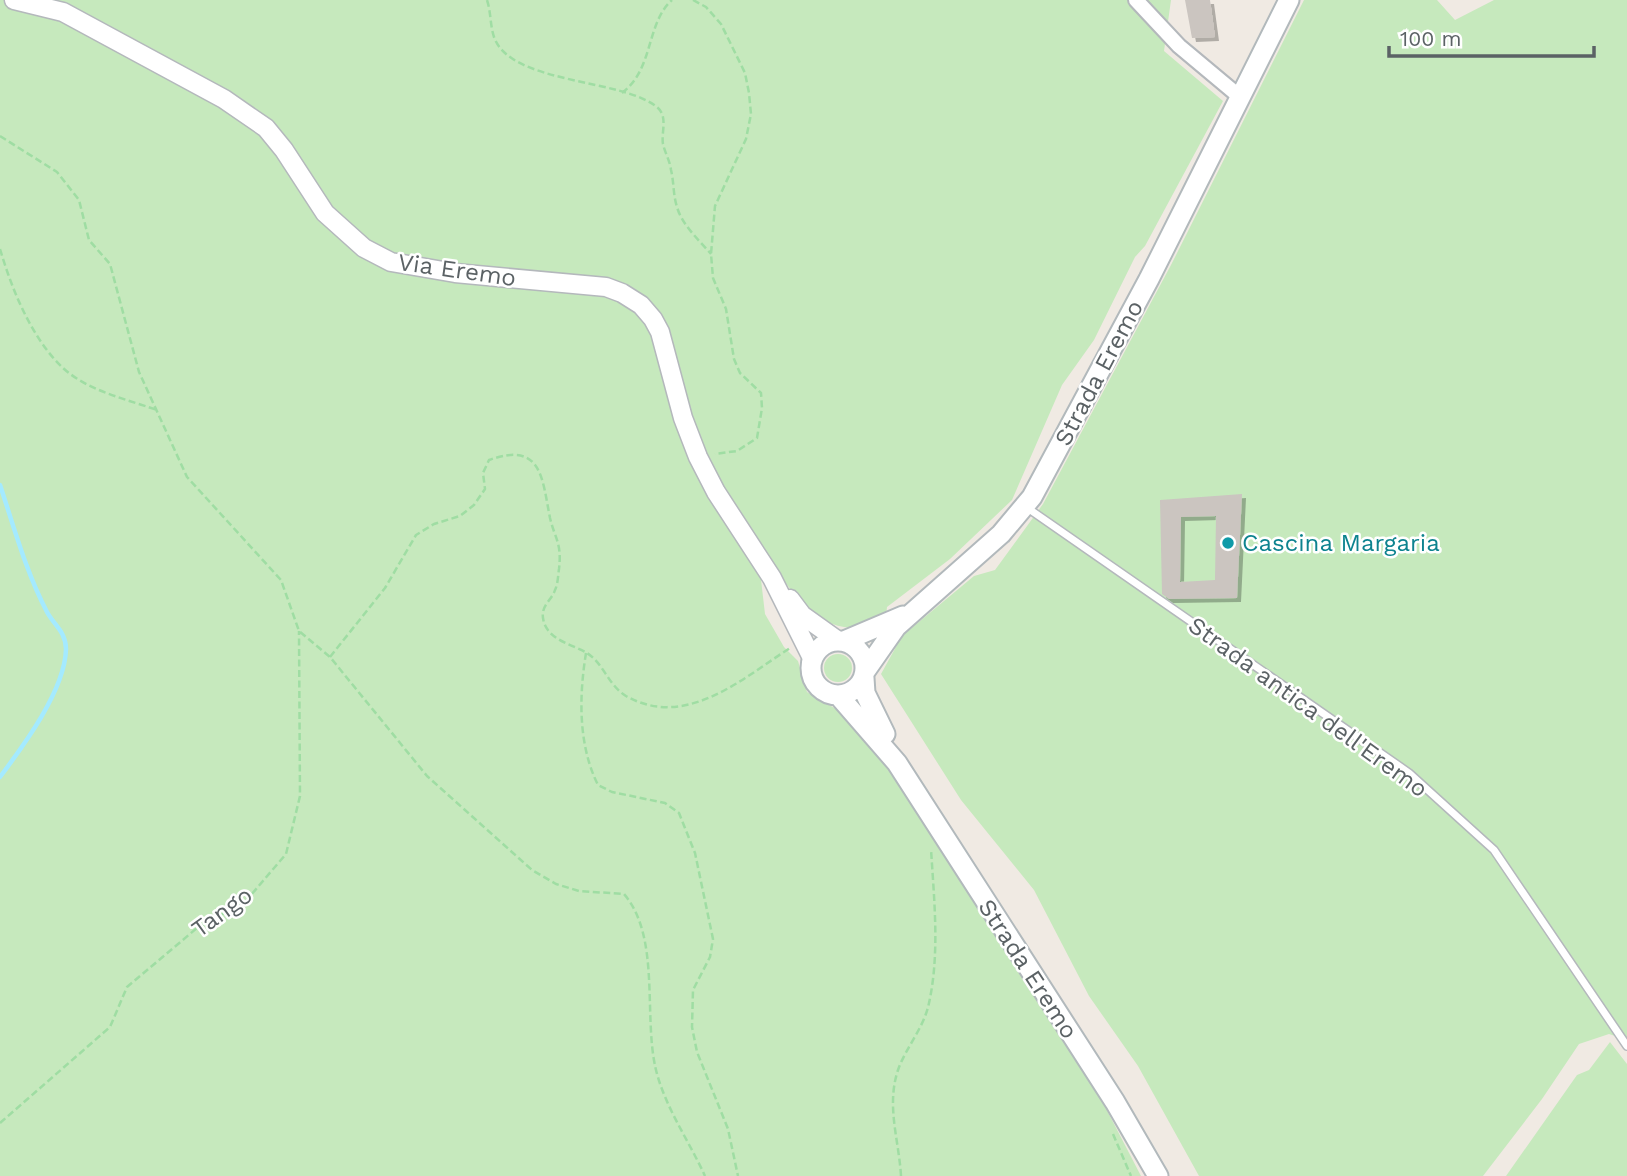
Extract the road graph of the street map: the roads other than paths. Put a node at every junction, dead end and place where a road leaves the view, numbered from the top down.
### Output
1 (14, 0) edge
2 (1136, 0) edge
3 (1290, 0) edge
4 (1240, 97) junction
5 (1026, 507) junction
6 (772, 578) junction
7 (910, 612) junction
8 (841, 641) junction
9 (812, 658) junction
10 (865, 674) junction
11 (838, 695) junction
12 (897, 763) junction
13 (1627, 1046) edge
14 (1158, 1176) edge

1 - 6 street, Via Eremo
2 - 4 street
3 - 4 main road, Strada Eremo
4 - 5 main road, Strada Eremo
5 - 7 main road, Strada Eremo
5 - 13 lane, Strada antica dell'Eremo
6 - 8 street, Via Eremo
6 - 9 street, Via Eremo
7 - 8 main road, Strada Eremo
7 - 10 main road, Strada Eremo
8 - 9 main road
8 - 10 main road
9 - 11 main road
10 - 11 main road
10 - 12 main road, Strada Eremo
11 - 12 main road, Strada Eremo
12 - 14 main road, Strada Eremo

